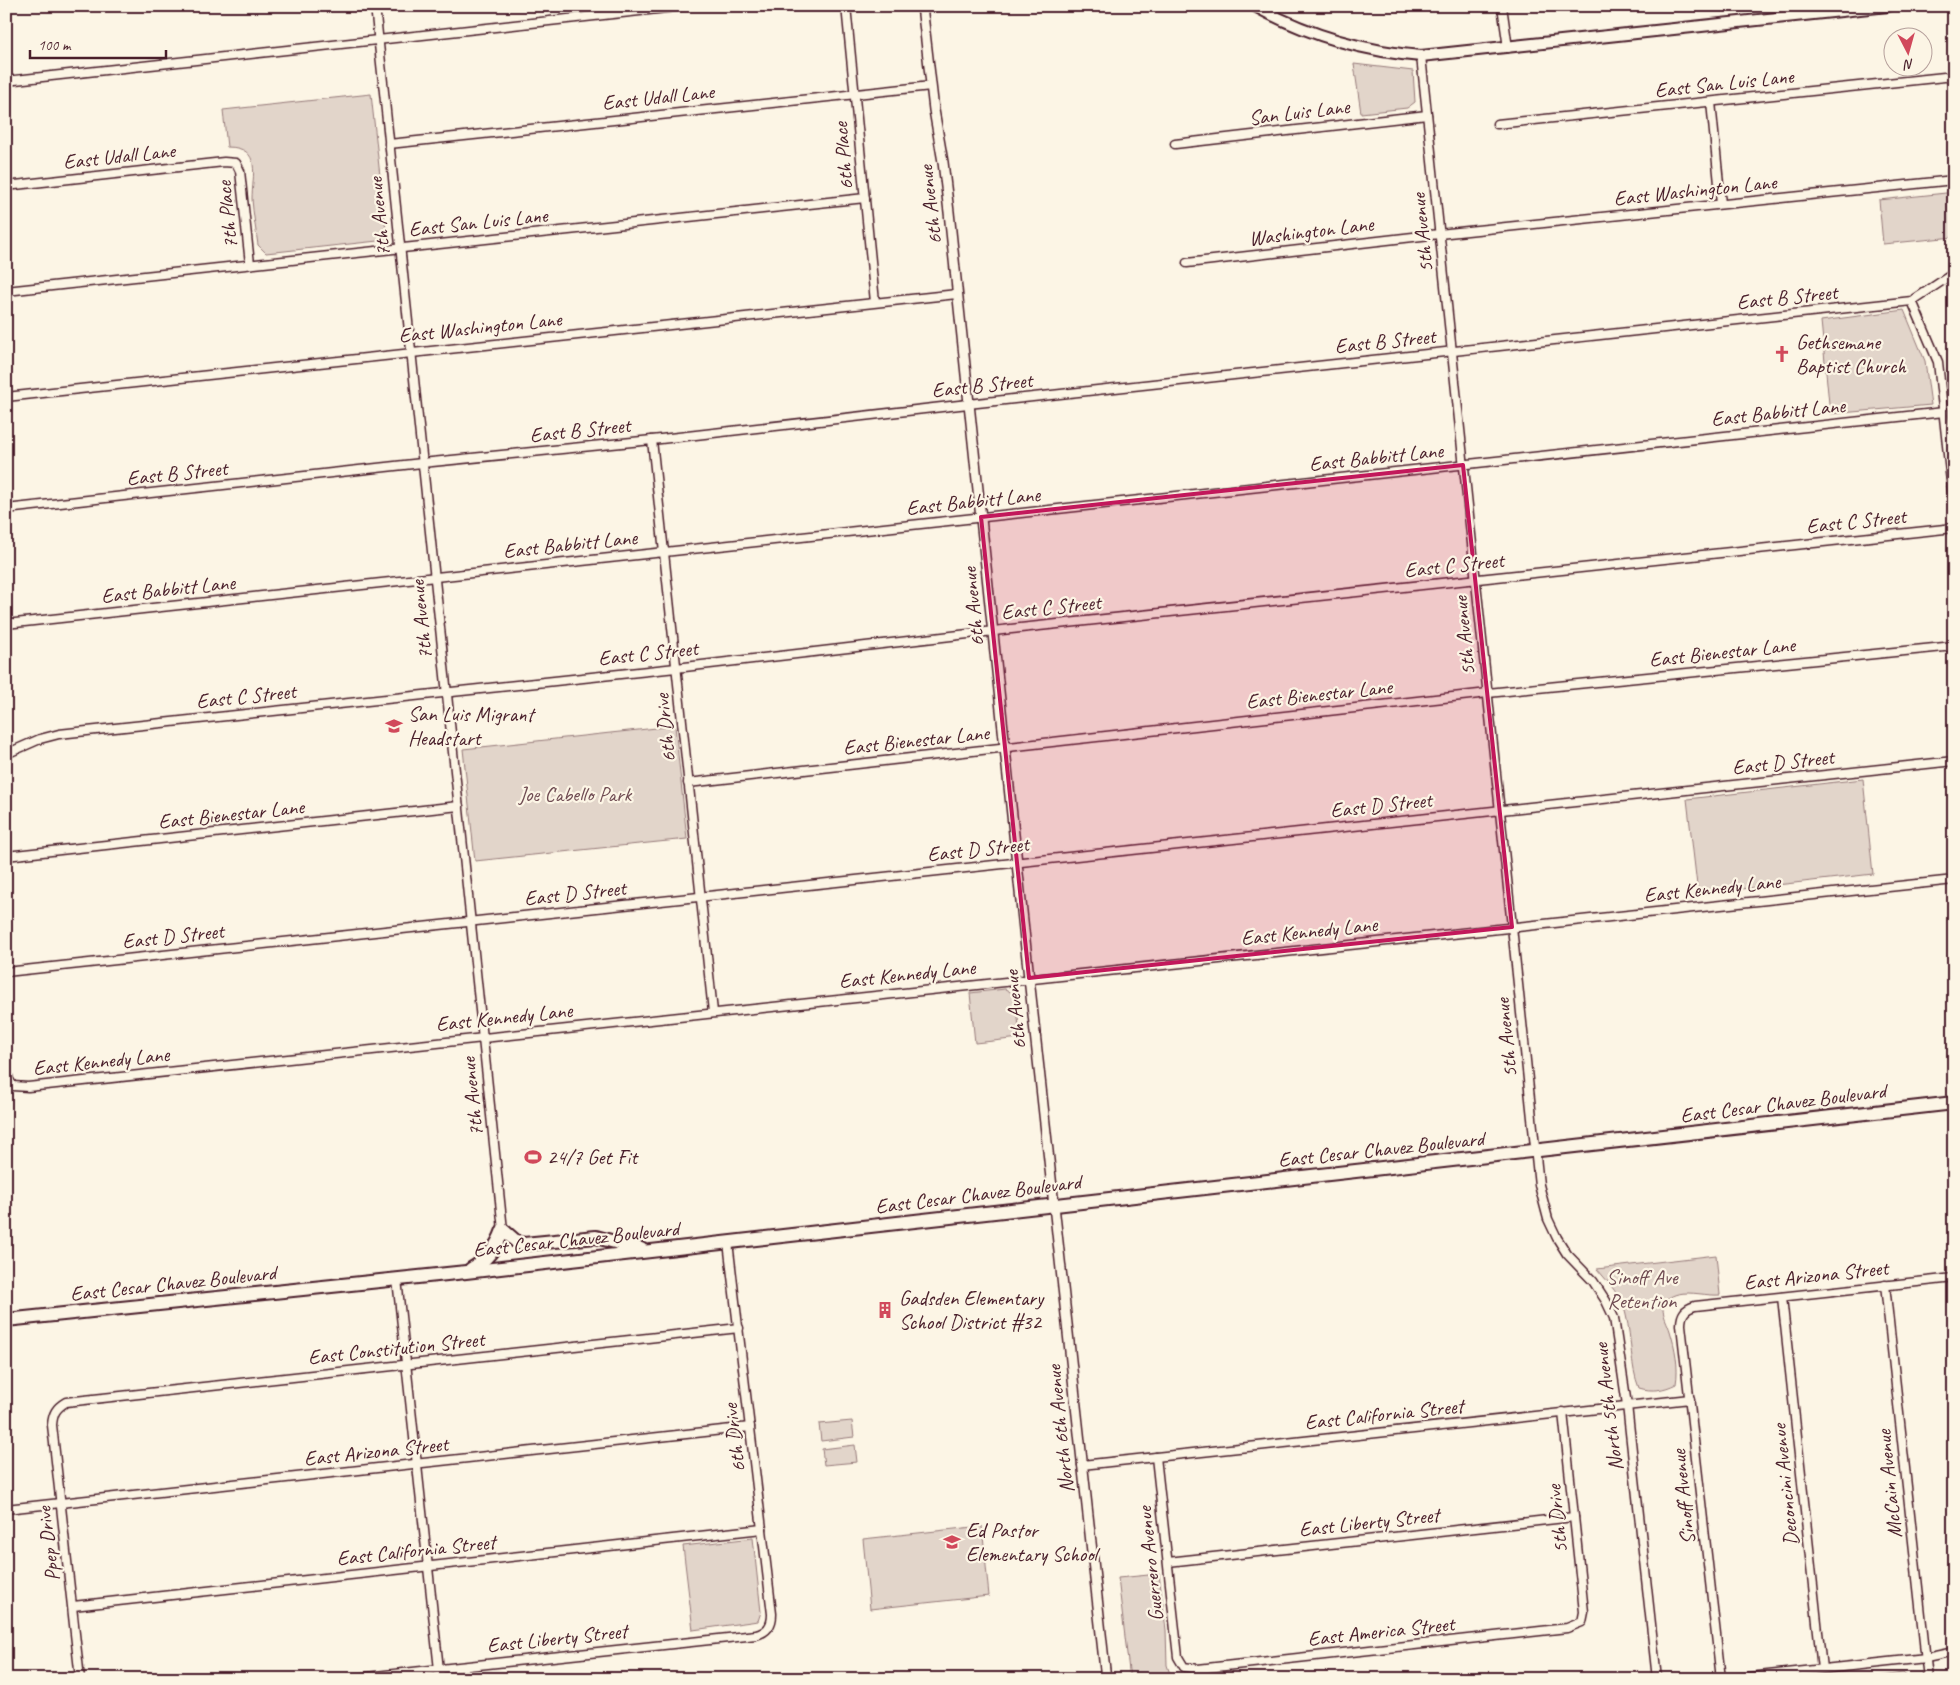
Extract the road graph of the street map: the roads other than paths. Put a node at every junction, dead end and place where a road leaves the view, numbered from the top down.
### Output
1 (375, 6) edge
2 (685, 6) edge
3 (846, 6) edge
4 (922, 6) edge
5 (1256, 6) edge
6 (1502, 6) edge
7 (1888, 6) edge
8 (378, 40) junction
9 (1508, 48) junction
10 (1421, 56) junction
11 (1954, 76) edge
12 (6, 81) edge
13 (931, 86) junction
14 (855, 94) junction
15 (1711, 102) junction
16 (1427, 115) junction
17 (1497, 124) dead end
18 (389, 144) junction
19 (1175, 144) dead end
20 (236, 163) joint
21 (1954, 180) edge
22 (6, 186) edge
23 (865, 198) junction
24 (1722, 204) junction
25 (1439, 234) junction
26 (400, 248) junction
27 (1187, 263) dead end
28 (250, 264) junction
29 (1954, 273) edge
30 (6, 291) edge
31 (957, 294) junction
32 (1912, 301) junction
33 (875, 302) junction
34 (1452, 351) junction
35 (410, 352) junction
36 (6, 396) edge
37 (968, 404) junction
38 (1944, 412) junction
39 (652, 440) junction
40 (422, 463) junction
41 (1463, 465) junction
42 (6, 509) edge
43 (1954, 510) edge
44 (981, 517) junction
45 (1954, 528) edge
46 (664, 551) junction
47 (434, 577) junction
48 (1475, 580) junction
49 (6, 624) edge
50 (993, 631) junction
51 (1954, 646) edge
52 (676, 668) junction
53 (447, 692) junction
54 (1488, 693) junction
55 (1004, 747) junction
56 (6, 754) edge
57 (1954, 761) edge
58 (688, 783) junction
59 (459, 806) junction
60 (1499, 810) junction
61 (6, 856) edge
62 (1017, 862) junction
63 (1954, 880) edge
64 (701, 896) junction
65 (470, 922) junction
66 (1512, 927) junction
67 (6, 972) edge
68 (1029, 978) junction
69 (713, 1012) junction
70 (483, 1037) junction
71 (6, 1068) edge
72 (1954, 1103) edge
73 (1536, 1152) junction
74 (1054, 1205) junction
75 (503, 1230) junction
76 (728, 1242) junction
77 (649, 1251) junction
78 (466, 1272) junction
79 (1954, 1278) edge
80 (397, 1279) junction
81 (1885, 1286) junction
82 (1782, 1297) junction
83 (1684, 1312) joint
84 (6, 1320) edge
85 (739, 1328) junction
86 (406, 1364) junction
87 (1690, 1399) junction
88 (1627, 1405) junction
89 (58, 1407) joint
90 (1563, 1412) junction
91 (750, 1427) junction
92 (1156, 1457) junction
93 (417, 1464) junction
94 (1082, 1465) junction
95 (61, 1503) junction
96 (6, 1509) edge
97 (1574, 1517) junction
98 (762, 1529) junction
99 (1168, 1562) junction
100 (428, 1567) junction
101 (73, 1606) junction
102 (1582, 1622) joint
103 (769, 1628) joint
104 (1954, 1652) edge
105 (1926, 1658) junction
106 (1184, 1667) joint
107 (439, 1669) junction
108 (1822, 1669) junction
109 (80, 1679) edge
110 (348, 1679) edge
111 (440, 1679) edge
112 (1106, 1679) edge
113 (1657, 1679) edge
114 (1721, 1679) edge
115 (1731, 1679) edge
116 (1928, 1679) edge

1 - 8 street, 7th Avenue
2 - 8 street
3 - 14 street, 6th Place
4 - 13 street, 6th Avenue
5 - 10 main road
6 - 9 street
7 - 9 main road
8 - 12 street
8 - 18 street, 7th Avenue
9 - 10 main road
10 - 16 street, 5th Avenue
11 - 15 street, East San Luis Lane
13 - 14 street, East Udall Lane
13 - 31 street, 6th Avenue
14 - 18 street, East Udall Lane
14 - 23 street, 6th Place
15 - 17 street, East San Luis Lane
15 - 24 street
16 - 19 street, San Luis Lane
16 - 25 street, 5th Avenue
18 - 26 street, 7th Avenue
20 - 22 street, East Udall Lane
20 - 28 street, 7th Place
21 - 24 street, East Washington Lane
23 - 26 street, East San Luis Lane
23 - 33 street, 6th Place
24 - 25 street, East Washington Lane
25 - 27 street, Washington Lane
25 - 34 street, 5th Avenue
26 - 28 street, East San Luis Lane
26 - 35 street, 7th Avenue
28 - 30 street, East San Luis Lane
29 - 32 street, East B Street
31 - 33 street, East Washington Lane
31 - 37 street, 6th Avenue
32 - 34 street, East B Street
32 - 38 street
33 - 35 street, East Washington Lane
34 - 37 street, East B Street
34 - 41 street, 5th Avenue
35 - 36 street, East Washington Lane
35 - 40 street, 7th Avenue
37 - 39 street, East B Street
37 - 44 street, 6th Avenue
38 - 41 street, East Babbitt Lane
38 - 43 street
39 - 40 street, East B Street
39 - 46 street, 6th Drive
40 - 42 street, East B Street
40 - 47 street, 7th Avenue
41 - 44 street, East Babbitt Lane
41 - 48 street, 5th Avenue
44 - 46 street, East Babbitt Lane
44 - 50 street, 6th Avenue
45 - 48 street, East C Street
46 - 47 street, East Babbitt Lane
46 - 52 street, 6th Drive
47 - 49 street, East Babbitt Lane
47 - 53 street, 7th Avenue
48 - 50 street, East C Street
48 - 54 street, 5th Avenue
50 - 52 street, East C Street
50 - 55 street, 6th Avenue
51 - 54 street, East Bienestar Lane
52 - 53 street, East C Street
52 - 58 street, 6th Drive
53 - 56 street, East C Street
53 - 59 street, 7th Avenue
54 - 55 street, East Bienestar Lane
54 - 60 street, 5th Avenue
55 - 58 street, East Bienestar Lane
55 - 62 street, 6th Avenue
57 - 60 street, East D Street
58 - 64 street, 6th Drive
59 - 61 street, East Bienestar Lane
59 - 65 street, 7th Avenue
60 - 62 street, East D Street
60 - 66 street, 5th Avenue
62 - 64 street, East D Street
62 - 68 street, 6th Avenue
63 - 66 street, East Kennedy Lane
64 - 65 street, East D Street
64 - 69 street, 6th Drive
65 - 67 street, East D Street
65 - 70 street, 7th Avenue
66 - 68 street, East Kennedy Lane
66 - 73 street, 5th Avenue
68 - 69 street, East Kennedy Lane
68 - 74 street, 6th Avenue
69 - 70 street, East Kennedy Lane
70 - 71 street, East Kennedy Lane
70 - 75 street, 7th Avenue
72 - 73 highway, East Cesar Chavez Boulevard
73 - 74 highway, East Cesar Chavez Boulevard
73 - 88 street, North 5th Avenue
74 - 76 highway, East Cesar Chavez Boulevard
74 - 94 street, North 6th Avenue
75 - 77 highway
75 - 78 highway
76 - 77 highway, East Cesar Chavez Boulevard
76 - 85 street, 6th Drive
77 - 78 highway, East Cesar Chavez Boulevard
78 - 80 highway, East Cesar Chavez Boulevard
79 - 81 street, East Arizona Street
80 - 84 highway, East Cesar Chavez Boulevard
80 - 86 street
81 - 82 street, East Arizona Street
81 - 105 street, McCain Avenue
82 - 83 street, East Arizona Street
82 - 108 street, Deconcini Avenue
83 - 87 street, Sinoff Avenue
85 - 86 street, East Constitution Street
85 - 91 street, 6th Drive
86 - 89 street, East Constitution Street
86 - 93 street
87 - 88 street, East California Street
87 - 114 street, Sinoff Avenue
88 - 90 street, East California Street
88 - 113 street, North 5th Avenue
89 - 95 street, Ppep Drive
90 - 92 street, East California Street
90 - 97 street, 5th Drive
91 - 93 street, East Arizona Street
91 - 98 street, 6th Drive
92 - 94 street, East California Street
92 - 99 street, Guerrero Avenue
93 - 95 street, East Arizona Street
93 - 100 street
94 - 112 street, North 6th Avenue
95 - 96 street, East Arizona Street
95 - 101 street, Ppep Drive
97 - 99 street, East Liberty Street
97 - 102 street, 5th Drive
98 - 100 street, East California Street
98 - 103 street, 6th Drive
99 - 106 street, Guerrero Avenue
100 - 101 street, East California Street
100 - 107 street
101 - 109 street, Ppep Drive
102 - 106 street, East America Street
103 - 107 street, East Liberty Street
104 - 105 street
105 - 108 street
105 - 116 street, McCain Avenue
107 - 110 street, East Liberty Street
107 - 111 street
108 - 115 street

